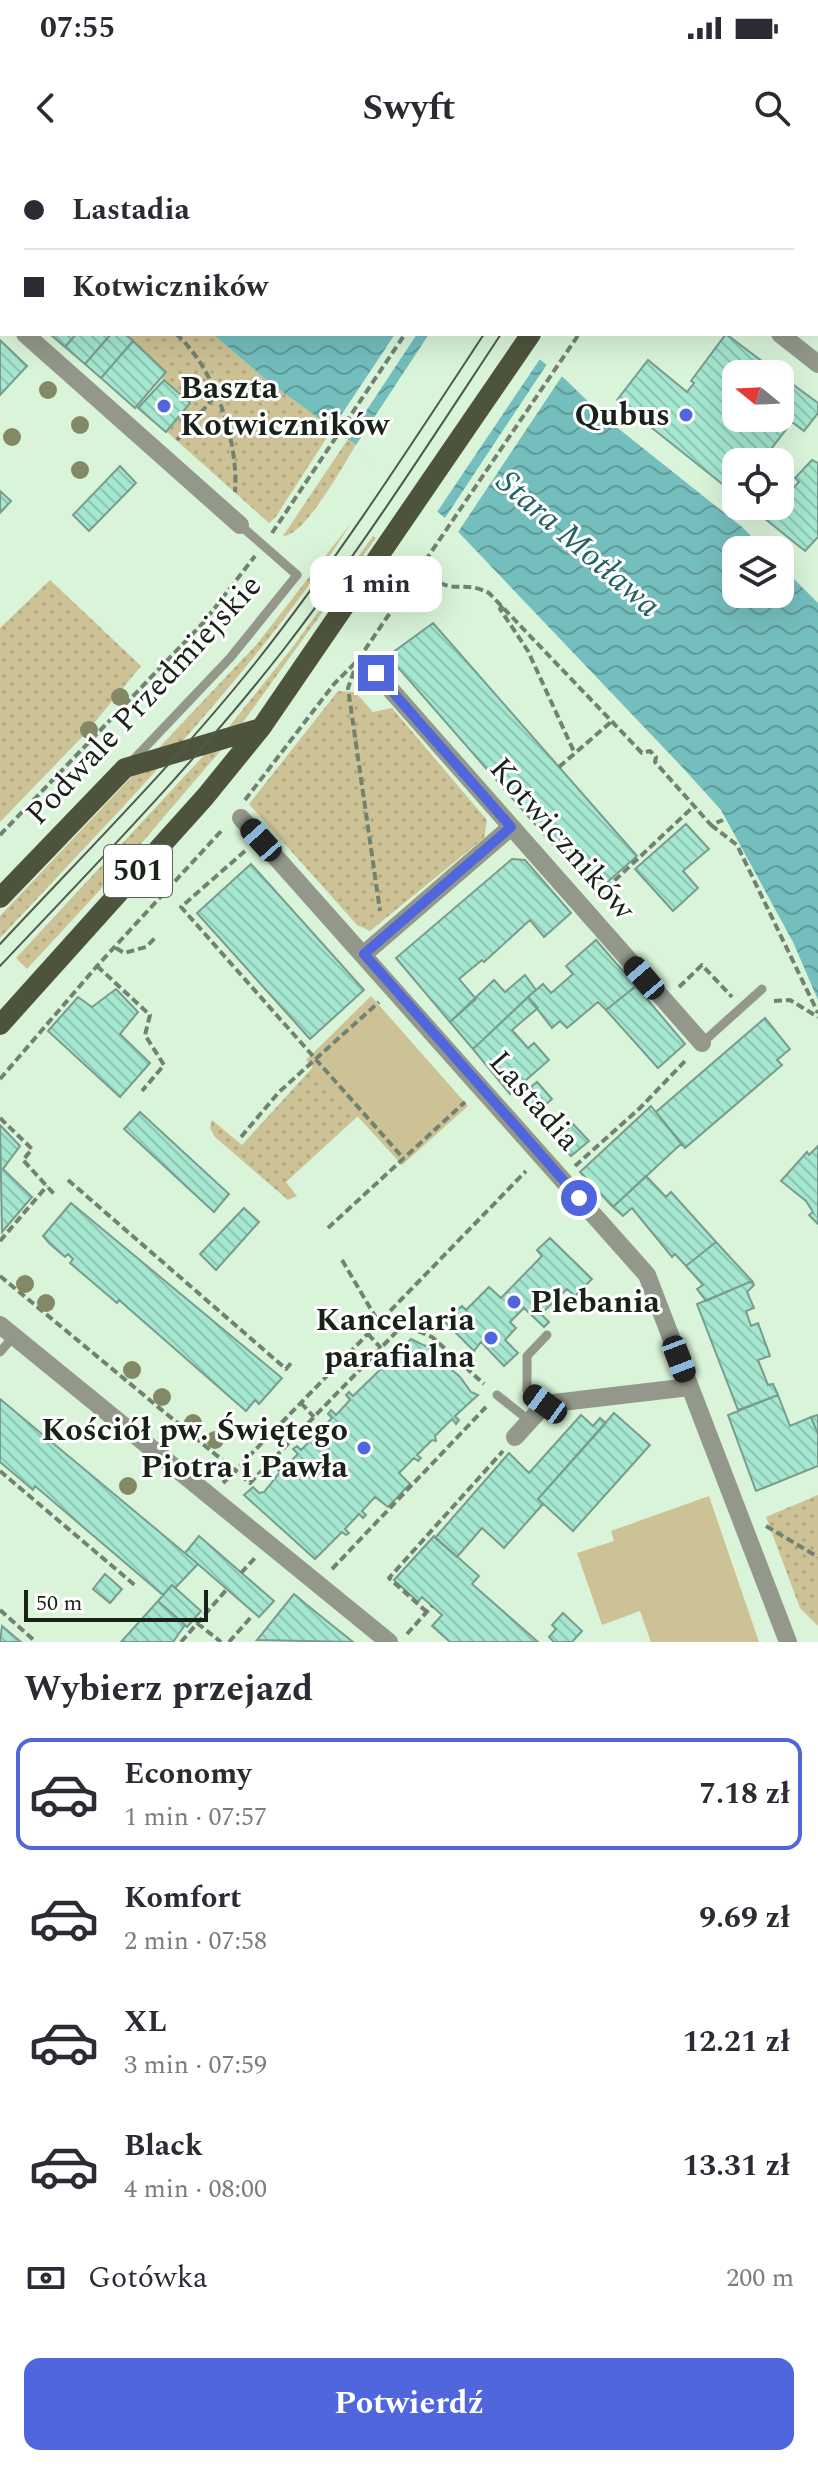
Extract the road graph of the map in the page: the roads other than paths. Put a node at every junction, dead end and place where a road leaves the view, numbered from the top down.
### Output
1 (27, 336) edge
2 (530, 336) edge
3 (783, 336) edge
4 (818, 364) edge
5 (235, 520) joint
6 (376, 673) dead end
7 (261, 728) junction
8 (125, 768) junction
9 (241, 818) dead end
10 (511, 827) junction
11 (0, 898) edge
12 (364, 954) junction
13 (762, 989) dead end
14 (0, 1025) edge
15 (702, 1043) joint
16 (7, 1330) edge
17 (547, 1335) dead end
18 (0, 1352) edge
19 (690, 1387) junction
20 (497, 1395) road end
21 (545, 1404) junction
22 (530, 1421) junction
23 (515, 1437) road end
24 (397, 1638) edge
25 (788, 1642) edge

1 - 5 street
2 - 7 main road, 501
3 - 4 street
5 - 8 lane, Podwale Przedmiejskie
6 - 10 street, Kotwiczników
7 - 8 main road
7 - 14 main road, 501
8 - 11 main road, Podwale Przedmiejskie / 501
9 - 12 street, Lastadia
10 - 12 street
10 - 15 street, Kotwiczników
12 - 19 street, Lastadia
13 - 15 lane
16 - 18 lane
16 - 24 street
17 - 21 lane
19 - 21 street
19 - 25 street, Lastadia
20 - 22 lane
21 - 22 street
22 - 23 street

